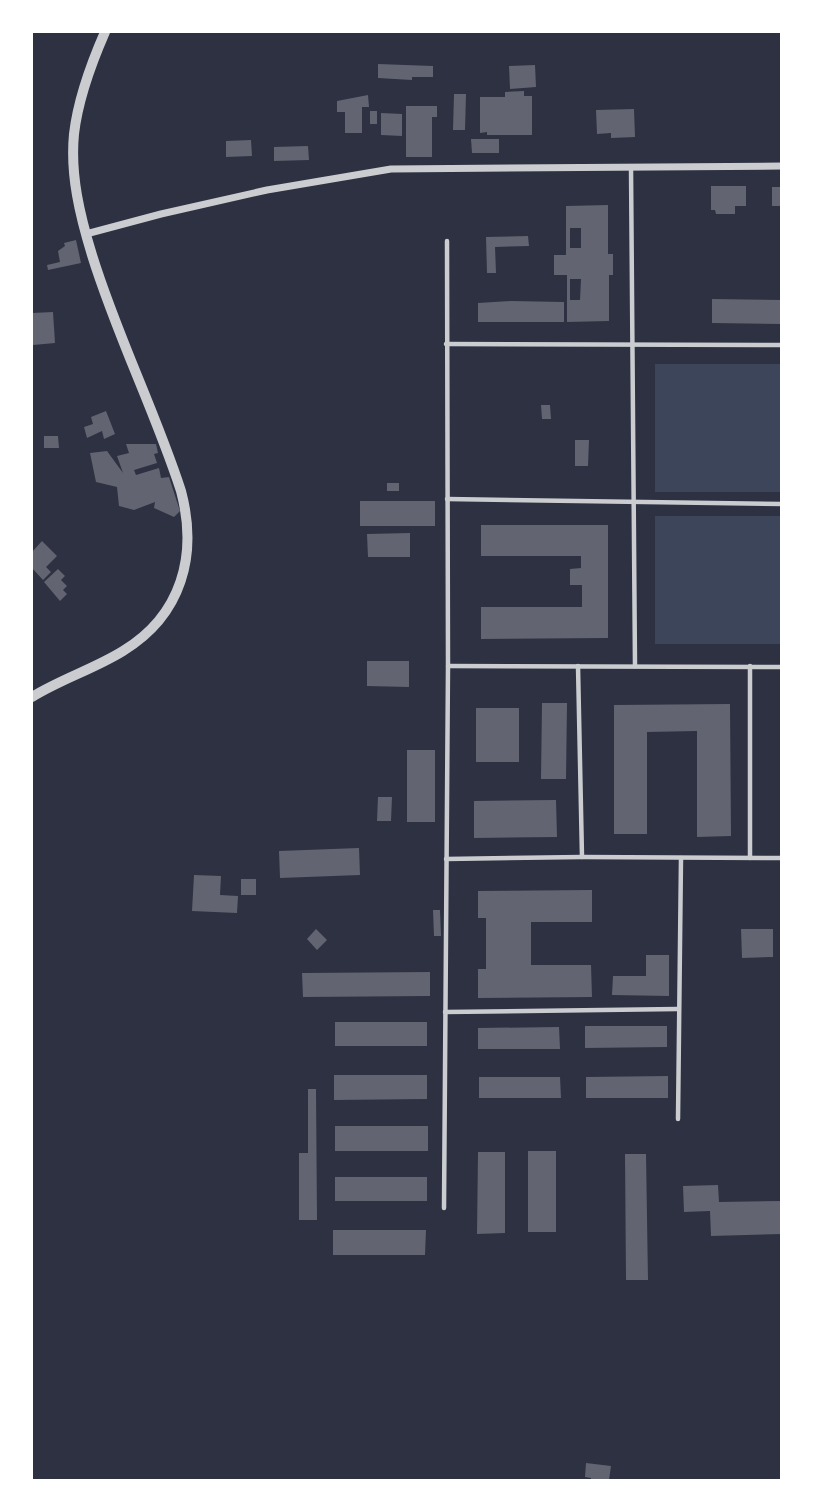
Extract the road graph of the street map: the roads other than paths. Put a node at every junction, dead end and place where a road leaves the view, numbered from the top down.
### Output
1 (105, 32) edge
2 (782, 166) edge
3 (632, 167) junction
4 (86, 234) junction
5 (447, 241) dead end
6 (446, 344) junction
7 (633, 345) junction
8 (782, 345) edge
9 (447, 499) junction
10 (634, 503) junction
11 (782, 504) edge
12 (448, 666) junction
13 (578, 666) junction
14 (635, 666) junction
15 (750, 666) junction
16 (782, 667) edge
17 (32, 697) edge
18 (582, 857) junction
19 (681, 858) junction
20 (750, 858) junction
21 (782, 858) edge
22 (446, 859) junction
23 (678, 1009) junction
24 (445, 1012) junction
25 (678, 1119) dead end
26 (444, 1208) dead end

1 - 4 street
2 - 3 street
3 - 4 street
3 - 7 lane
4 - 17 street
5 - 6 lane
6 - 7 lane
6 - 9 lane
7 - 8 lane
7 - 10 lane
9 - 10 lane
9 - 12 lane
10 - 11 lane
10 - 14 lane
12 - 13 lane
12 - 22 lane
13 - 14 lane
13 - 18 lane
14 - 15 lane
15 - 16 lane
15 - 20 lane
18 - 19 lane
18 - 22 lane
19 - 20 lane
19 - 23 lane
20 - 21 lane
22 - 24 lane
23 - 24 lane
23 - 25 lane
24 - 26 lane

